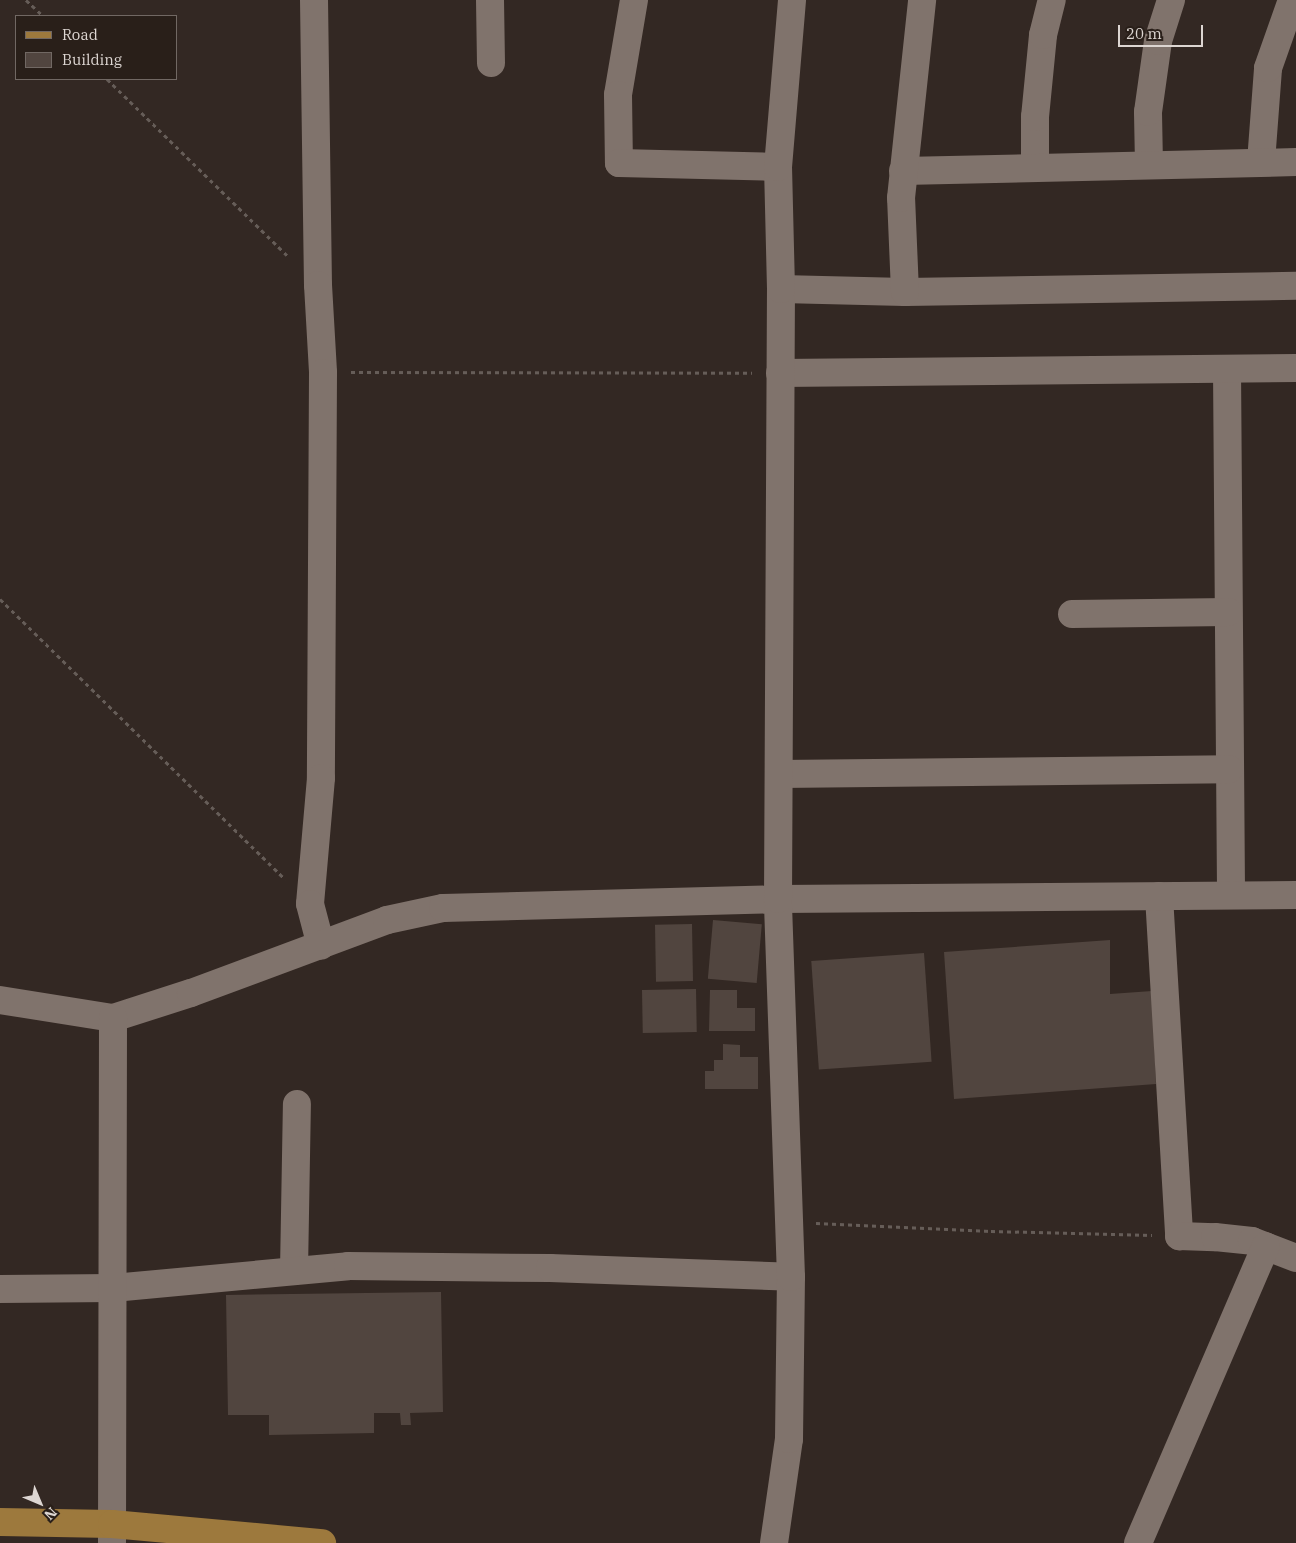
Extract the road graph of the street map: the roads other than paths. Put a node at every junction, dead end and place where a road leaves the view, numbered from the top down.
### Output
1 (314, 0) edge
2 (490, 0) edge
3 (634, 0) edge
4 (792, 0) edge
5 (922, 0) edge
6 (1052, 0) edge
7 (1171, 0) edge
8 (1292, 0) edge
9 (491, 63) dead end
10 (1261, 162) junction
11 (1296, 162) edge
12 (1149, 165) junction
13 (778, 167) junction
14 (1035, 168) junction
15 (904, 171) junction
16 (1296, 286) edge
17 (781, 289) junction
18 (905, 292) junction
19 (1296, 368) edge
20 (1227, 369) junction
21 (780, 373) junction
22 (1228, 612) junction
23 (1072, 614) dead end
24 (1229, 769) junction
25 (779, 774) junction
26 (1296, 894) edge
27 (1231, 895) junction
28 (1159, 896) junction
29 (778, 899) junction
30 (321, 946) junction
31 (0, 1000) edge
32 (113, 1018) junction
33 (297, 1104) dead end
34 (1266, 1246) junction
35 (1296, 1258) edge
36 (294, 1271) junction
37 (791, 1277) junction
38 (113, 1288) junction
39 (0, 1289) edge
40 (0, 1522) edge
41 (112, 1534) edge
42 (322, 1543) edge
43 (774, 1543) edge
44 (1138, 1543) edge

1 - 30 street
2 - 9 street
3 - 13 street
4 - 13 street
5 - 15 street
6 - 14 street
7 - 12 street
8 - 10 street
10 - 11 street
10 - 12 street
12 - 14 street
13 - 17 street
14 - 15 street
15 - 18 street
16 - 18 street
17 - 18 street
17 - 21 street
19 - 20 street
20 - 21 street
20 - 22 street
21 - 25 street
22 - 23 street
22 - 24 street
24 - 25 street
24 - 27 street
25 - 29 street
26 - 27 street
27 - 28 street
28 - 29 street
28 - 34 street
29 - 30 street
29 - 37 street
30 - 32 street
31 - 32 street
32 - 38 street
33 - 36 street
34 - 35 street
34 - 44 street
36 - 37 street
36 - 38 street
37 - 43 street
38 - 39 street
38 - 41 street
40 - 41 main road
41 - 42 main road

